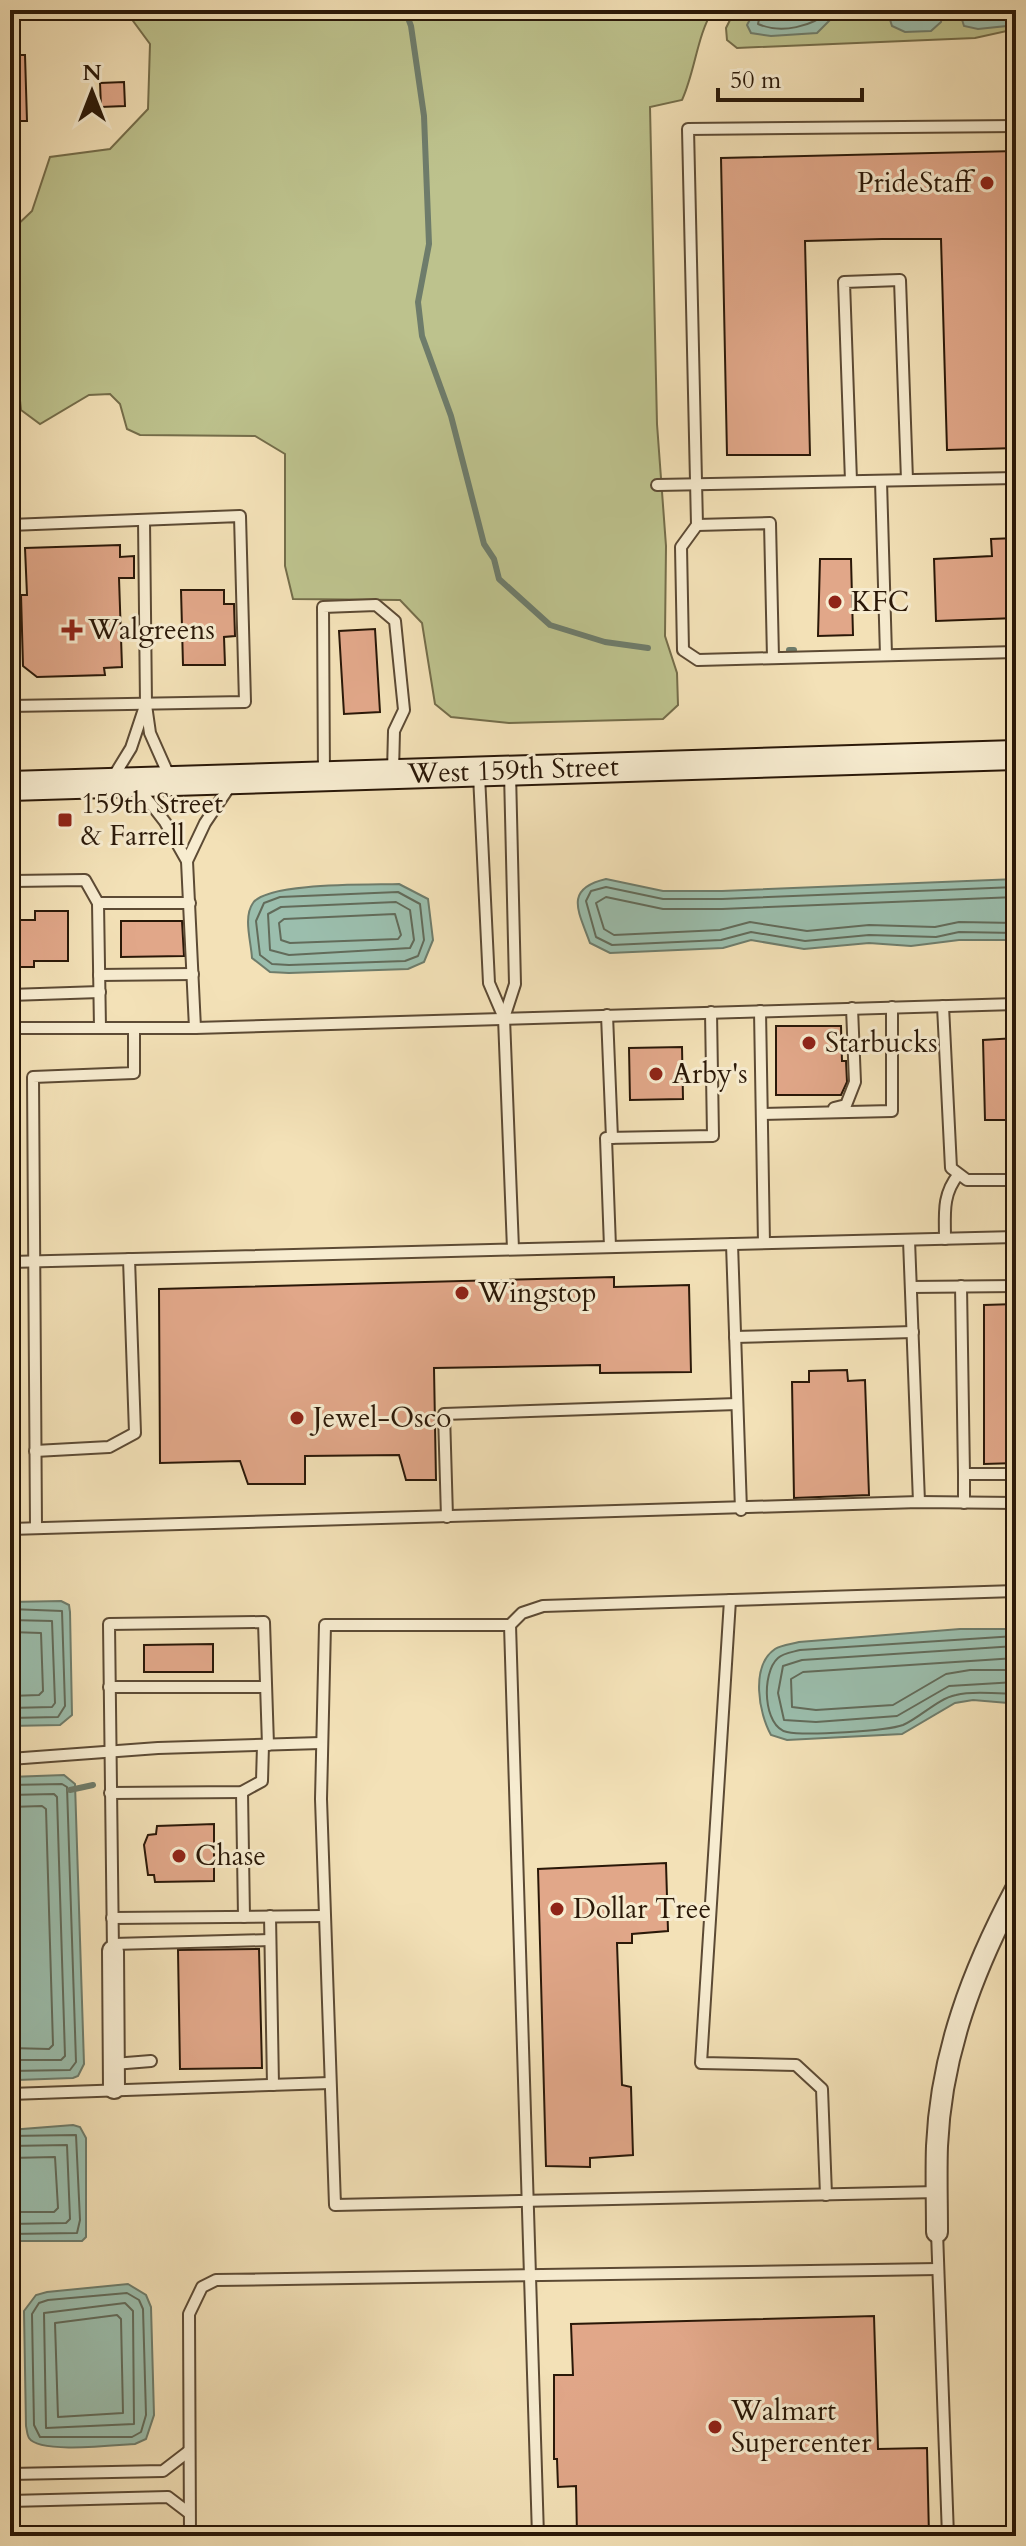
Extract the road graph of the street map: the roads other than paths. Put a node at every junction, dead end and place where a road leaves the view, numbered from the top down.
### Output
1 (1016, 126) edge
2 (1016, 478) edge
3 (907, 480) junction
4 (851, 481) junction
5 (881, 481) junction
6 (696, 484) junction
7 (657, 485) dead end
8 (144, 520) junction
9 (10, 525) edge
10 (697, 525) junction
11 (1016, 652) edge
12 (886, 655) junction
13 (773, 658) junction
14 (146, 705) junction
15 (10, 706) edge
16 (1016, 755) edge
17 (510, 770) junction
18 (479, 772) junction
19 (393, 774) junction
20 (324, 776) junction
21 (236, 778) junction
22 (171, 780) junction
23 (122, 781) junction
24 (10, 786) edge
25 (187, 861) junction
26 (10, 896) edge
27 (98, 903) junction
28 (190, 903) junction
29 (193, 974) junction
30 (99, 975) junction
31 (100, 992) junction
32 (10, 995) edge
33 (1016, 1004) edge
34 (943, 1006) junction
35 (892, 1007) junction
36 (852, 1008) junction
37 (760, 1011) junction
38 (711, 1012) junction
39 (607, 1015) junction
40 (504, 1018) junction
41 (10, 1028) edge
42 (100, 1028) junction
43 (134, 1028) junction
44 (195, 1028) junction
45 (821, 1112) junction
46 (762, 1114) junction
47 (612, 1138) junction
48 (958, 1175) junction
49 (1016, 1180) edge
50 (1016, 1237) edge
51 (945, 1239) junction
52 (909, 1240) junction
53 (764, 1243) junction
54 (732, 1244) junction
55 (610, 1247) junction
56 (513, 1249) junction
57 (129, 1259) junction
58 (33, 1261) junction
59 (10, 1262) edge
60 (961, 1286) junction
61 (1016, 1286) edge
62 (911, 1287) junction
63 (913, 1332) junction
64 (735, 1337) junction
65 (737, 1404) junction
66 (35, 1451) junction
67 (964, 1474) junction
68 (1016, 1474) edge
69 (919, 1502) junction
70 (964, 1503) junction
71 (1016, 1503) edge
72 (741, 1510) junction
73 (447, 1517) junction
74 (36, 1528) junction
75 (10, 1529) edge
76 (1016, 1591) edge
77 (730, 1600) junction
78 (510, 1625) junction
79 (109, 1687) junction
80 (266, 1687) junction
81 (321, 1743) junction
82 (265, 1745) junction
83 (109, 1753) junction
84 (10, 1759) edge
85 (242, 1792) junction
86 (110, 1793) junction
87 (1016, 1889) edge
88 (270, 1916) junction
89 (324, 1916) junction
90 (244, 1917) junction
91 (112, 1918) junction
92 (270, 1940) junction
93 (113, 1948) junction
94 (151, 2061) dead end
95 (114, 2064) junction
96 (330, 2083) junction
97 (273, 2085) junction
98 (114, 2088) junction
99 (10, 2094) edge
100 (938, 2192) junction
101 (826, 2195) junction
102 (530, 2200) junction
103 (937, 2232) joint
104 (938, 2269) junction
105 (532, 2273) junction
106 (189, 2451) junction
107 (10, 2474) edge
108 (10, 2501) edge
109 (189, 2513) junction
110 (190, 2536) edge
111 (538, 2536) edge
112 (948, 2536) edge

1 - 6 lane
2 - 3 lane
3 - 4 lane
3 - 5 lane
4 - 5 lane
4 - 6 lane
5 - 12 lane
6 - 7 lane
6 - 10 lane
8 - 9 lane
8 - 14 lane
8 - 14 lane
10 - 13 lane
10 - 13 lane
11 - 12 lane
12 - 13 lane
14 - 15 lane
14 - 22 lane
14 - 23 lane
16 - 17 main road, West 159th Street
17 - 18 main road, West 159th Street
17 - 40 lane
18 - 19 main road, West 159th Street
18 - 40 lane
19 - 20 main road, West 159th Street
19 - 20 lane
20 - 21 main road, West 159th Street
21 - 22 main road, West 159th Street
21 - 25 lane
22 - 23 main road, West 159th Street
23 - 24 main road, West 159th Street
23 - 25 lane
25 - 28 lane
26 - 27 lane
27 - 28 lane
27 - 30 lane
28 - 29 lane
29 - 30 lane
29 - 44 lane
30 - 31 lane
31 - 32 lane
31 - 42 lane
33 - 34 lane
34 - 35 lane
34 - 48 lane
35 - 36 lane
35 - 45 lane
36 - 37 lane
36 - 45 lane
37 - 38 lane
37 - 46 lane
38 - 39 lane
38 - 47 lane
39 - 40 lane
39 - 47 lane
40 - 44 lane
40 - 56 lane
41 - 42 lane
42 - 43 lane
43 - 44 lane
43 - 58 lane
45 - 46 lane
46 - 53 lane
47 - 55 lane
48 - 49 lane
48 - 51 lane
50 - 51 lane
51 - 52 lane
52 - 53 lane
52 - 62 lane
53 - 54 lane
54 - 55 lane
54 - 64 lane
55 - 56 lane
56 - 57 lane
57 - 58 lane
57 - 66 lane
58 - 59 lane
58 - 66 lane
60 - 61 lane
60 - 62 lane
60 - 67 lane
62 - 63 lane
63 - 64 lane
63 - 69 lane
64 - 65 lane
65 - 72 lane
65 - 73 lane
66 - 74 lane
67 - 68 lane
67 - 70 lane
69 - 70 lane
69 - 72 lane
70 - 71 lane
72 - 73 lane
73 - 74 lane
74 - 75 lane
76 - 77 lane
77 - 78 lane
77 - 101 lane
78 - 81 lane
78 - 102 lane
79 - 80 lane
79 - 80 lane
79 - 83 lane
80 - 82 lane
81 - 82 lane
81 - 89 lane
82 - 83 lane
82 - 85 lane
83 - 84 lane
83 - 86 lane
85 - 86 lane
85 - 90 lane
86 - 91 lane
87 - 100 street
88 - 89 lane
88 - 90 lane
88 - 92 lane
89 - 96 lane
90 - 91 lane
91 - 93 lane
92 - 93 lane
92 - 97 lane
93 - 95 street
94 - 95 lane
95 - 98 street
96 - 97 lane
96 - 102 lane
97 - 98 lane
98 - 99 lane
100 - 101 lane
100 - 103 street
101 - 102 lane
102 - 105 lane
103 - 104 lane
104 - 105 lane
104 - 112 lane
105 - 106 lane
105 - 111 lane
106 - 107 lane
106 - 109 lane
108 - 109 lane
109 - 110 lane

